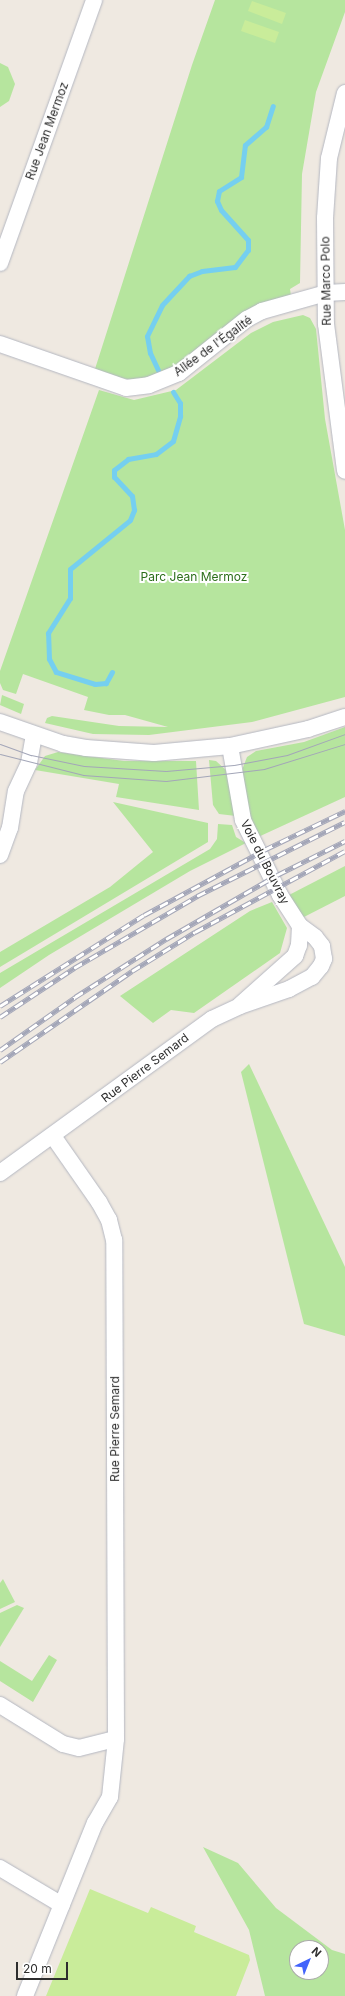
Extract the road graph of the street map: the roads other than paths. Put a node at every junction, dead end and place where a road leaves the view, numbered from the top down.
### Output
1 (94, 0) edge
2 (345, 93) edge
3 (0, 263) edge
4 (345, 292) edge
5 (326, 293) junction
6 (0, 344) edge
7 (345, 471) edge
8 (345, 717) edge
9 (0, 722) edge
10 (34, 735) junction
11 (230, 746) junction
12 (0, 855) edge
13 (300, 926) junction
14 (240, 1006) junction
15 (53, 1136) junction
16 (0, 1173) edge
17 (0, 1705) edge
18 (116, 1739) junction
19 (0, 1868) edge
20 (62, 1905) junction
21 (25, 1996) edge

1 - 3 street, Rue Jean Mermoz
2 - 5 street, Rue Marco Polo
4 - 5 street, Allée de l'Égalité
5 - 6 street, Allée de l'Égalité
5 - 7 street, Rue Marco Polo
8 - 11 street
9 - 10 street
10 - 11 street
10 - 12 street
11 - 13 street, Voie du Bouvray
13 - 14 street
13 - 14 street, Voie du Bouvray
14 - 15 street, Rue Pierre Semard
15 - 16 street, Rue Pierre Semard
15 - 18 street, Rue Pierre Semard
17 - 18 street
18 - 20 street, Rue Pierre Semard
19 - 20 street
20 - 21 street

